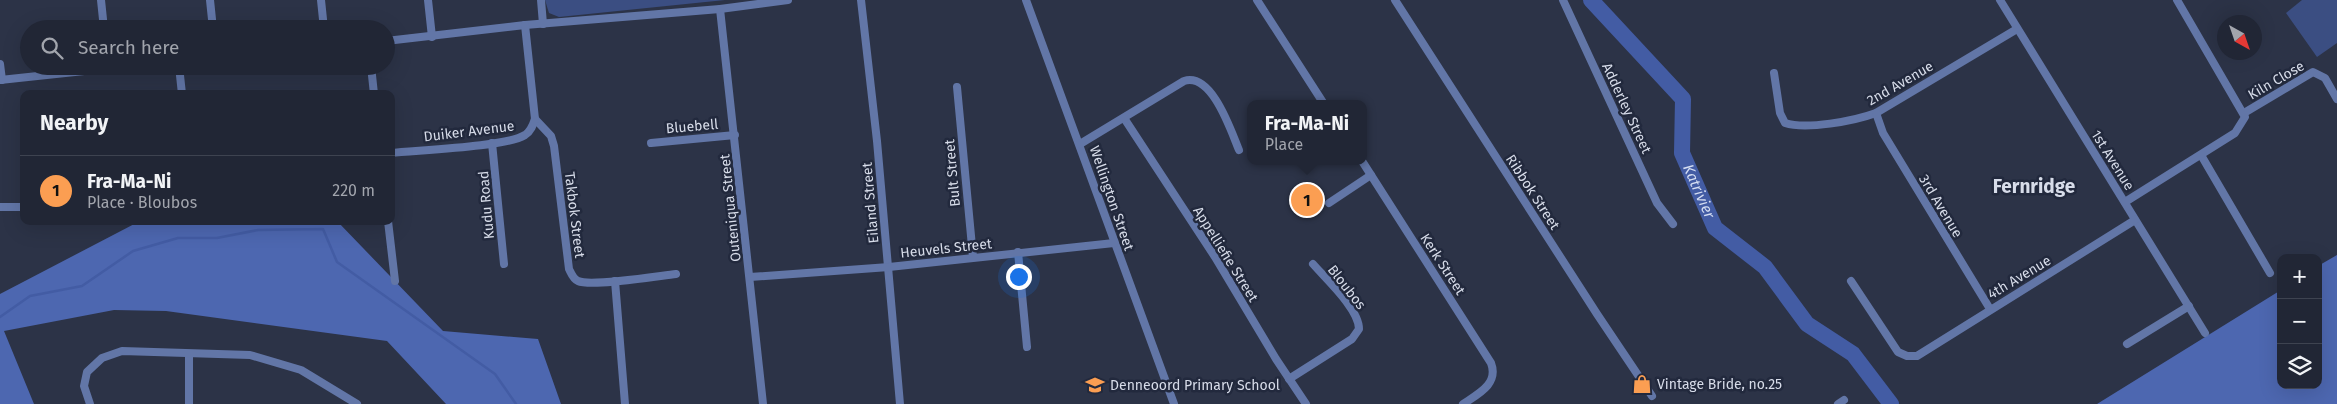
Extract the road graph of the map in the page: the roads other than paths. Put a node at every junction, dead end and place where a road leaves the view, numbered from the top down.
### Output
1 (101, 0) edge
2 (210, 0) edge
3 (321, 0) edge
4 (428, 0) edge
5 (541, 0) edge
6 (788, 0) edge
7 (861, 0) edge
8 (1026, 0) edge
9 (1257, 0) edge
10 (1395, 0) edge
11 (1563, 0) edge
12 (2000, 0) edge
13 (2177, 0) edge
14 (767, 1) edge
15 (720, 9) junction
16 (103, 20) edge
17 (211, 20) edge
18 (323, 20) edge
19 (544, 24) junction
20 (525, 25) junction
21 (2017, 29) junction
22 (432, 37) junction
23 (395, 40) edge
24 (0, 64) edge
25 (1774, 73) dead end
26 (46, 75) edge
27 (180, 75) edge
28 (372, 75) edge
29 (1, 80) edge
30 (958, 87) dead end
31 (182, 90) edge
32 (374, 90) edge
33 (2337, 99) edge
34 (1321, 100) edge
35 (1876, 113) junction
36 (2244, 113) junction
37 (1124, 118) junction
38 (535, 119) junction
39 (735, 135) junction
40 (492, 143) junction
41 (652, 143) dead end
42 (1080, 144) junction
43 (1239, 150) dead end
44 (395, 153) edge
45 (2201, 155) junction
46 (1365, 165) edge
47 (1371, 175) junction
48 (2125, 202) junction
49 (1329, 203) dead end
50 (0, 207) edge
51 (20, 207) edge
52 (2135, 220) junction
53 (1673, 224) dead end
54 (388, 225) edge
55 (1114, 243) junction
56 (1018, 252) junction
57 (973, 257) junction
58 (504, 264) dead end
59 (1313, 264) dead end
60 (889, 267) junction
61 (2270, 273) dead end
62 (676, 274) dead end
63 (750, 276) junction
64 (395, 281) dead end
65 (615, 281) junction
66 (1850, 281) dead end
67 (2189, 306) junction
68 (1990, 310) junction
69 (2205, 333) dead end
70 (2127, 344) dead end
71 (1026, 347) dead end
72 (189, 354) junction
73 (1289, 379) junction
74 (1652, 396) dead end
75 (90, 404) edge
76 (189, 404) edge
77 (357, 404) edge
78 (626, 404) edge
79 (763, 404) edge
80 (900, 404) edge
81 (1174, 404) edge
82 (1306, 404) edge
83 (1463, 404) edge

1 - 16 street
2 - 17 street
3 - 18 street
4 - 22 street
5 - 19 street
6 - 14 street
7 - 60 street, Eiland Street
8 - 42 street, Wellington Street
9 - 34 street
10 - 74 street, Ribbok Street
11 - 53 street, Adderley Street
12 - 21 street, 1st Avenue
13 - 36 street
14 - 15 street
15 - 19 street
15 - 39 street, Outeniqua Street
19 - 20 street
20 - 22 street
20 - 38 street
21 - 35 street, 2nd Avenue
21 - 48 street, 1st Avenue
22 - 23 street
24 - 29 street
25 - 35 street, 2nd Avenue
26 - 29 street
27 - 31 street
28 - 32 street
30 - 57 street, Bult Street
33 - 36 street, Kiln Close
35 - 68 street, 3rd Avenue
36 - 45 street
37 - 42 street
37 - 43 street
37 - 73 street, Appelliefie Street
38 - 40 street, Duiker Avenue
38 - 65 street, Takbok Street
39 - 41 street, Bluebell
39 - 63 street, Outeniqua Street
40 - 44 street, Duiker Avenue
40 - 58 street, Kudu Road
42 - 55 street, Wellington Street
45 - 48 street
45 - 61 street
46 - 47 street, Kerk Street
47 - 49 street
47 - 83 street, Kerk Street
48 - 52 street, 1st Avenue
50 - 51 street
52 - 67 street, 1st Avenue
52 - 68 street, 4th Avenue
54 - 64 street
55 - 56 street, Heuvels Street
55 - 81 street, Wellington Street
56 - 57 street, Heuvels Street
56 - 71 street
57 - 60 street, Heuvels Street
59 - 73 street, Bloubos
60 - 63 street, Heuvels Street
60 - 80 street, Eiland Street
62 - 65 street, Takbok Street
63 - 79 street, Outeniqua Street
65 - 78 street
66 - 68 street, 4th Avenue
67 - 69 street, 1st Avenue
67 - 70 street
72 - 75 street
72 - 76 street
72 - 77 street
73 - 82 street, Appelliefie Street

